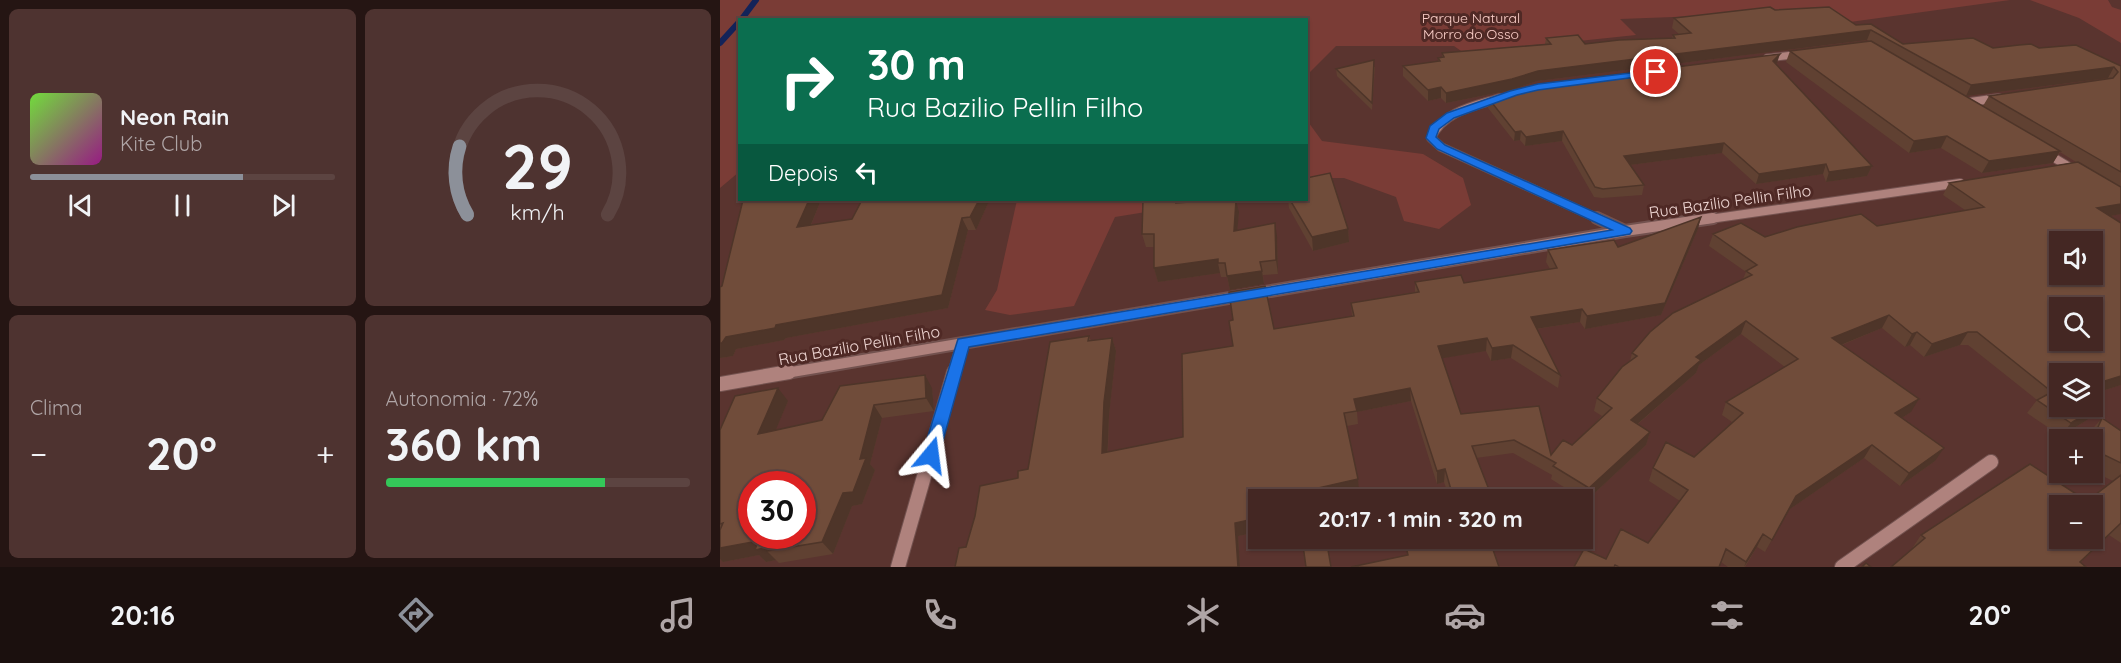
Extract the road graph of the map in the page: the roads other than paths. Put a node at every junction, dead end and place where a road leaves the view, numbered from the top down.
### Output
1 (1809, 53) edge
2 (1762, 59) edge
3 (1514, 93) edge
4 (1954, 97) edge
5 (2005, 97) edge
6 (1963, 103) junction
7 (1973, 108) edge
8 (2041, 150) edge
9 (2070, 167) junction
10 (2047, 171) edge
11 (2080, 173) edge
12 (1977, 181) edge
13 (1625, 231) junction
14 (963, 343) junction
15 (720, 384) edge
16 (1991, 462) dead end
17 (898, 567) edge
18 (1842, 567) edge

1 - 2 street
3 - 13 street
4 - 6 street
5 - 6 street
6 - 7 street
8 - 9 street
9 - 10 street
9 - 11 street
12 - 13 street, Rua Bazilio Pellin Filho
13 - 14 street, Rua Bazilio Pellin Filho
14 - 15 street, Rua Bazilio Pellin Filho
14 - 17 street
16 - 18 street

